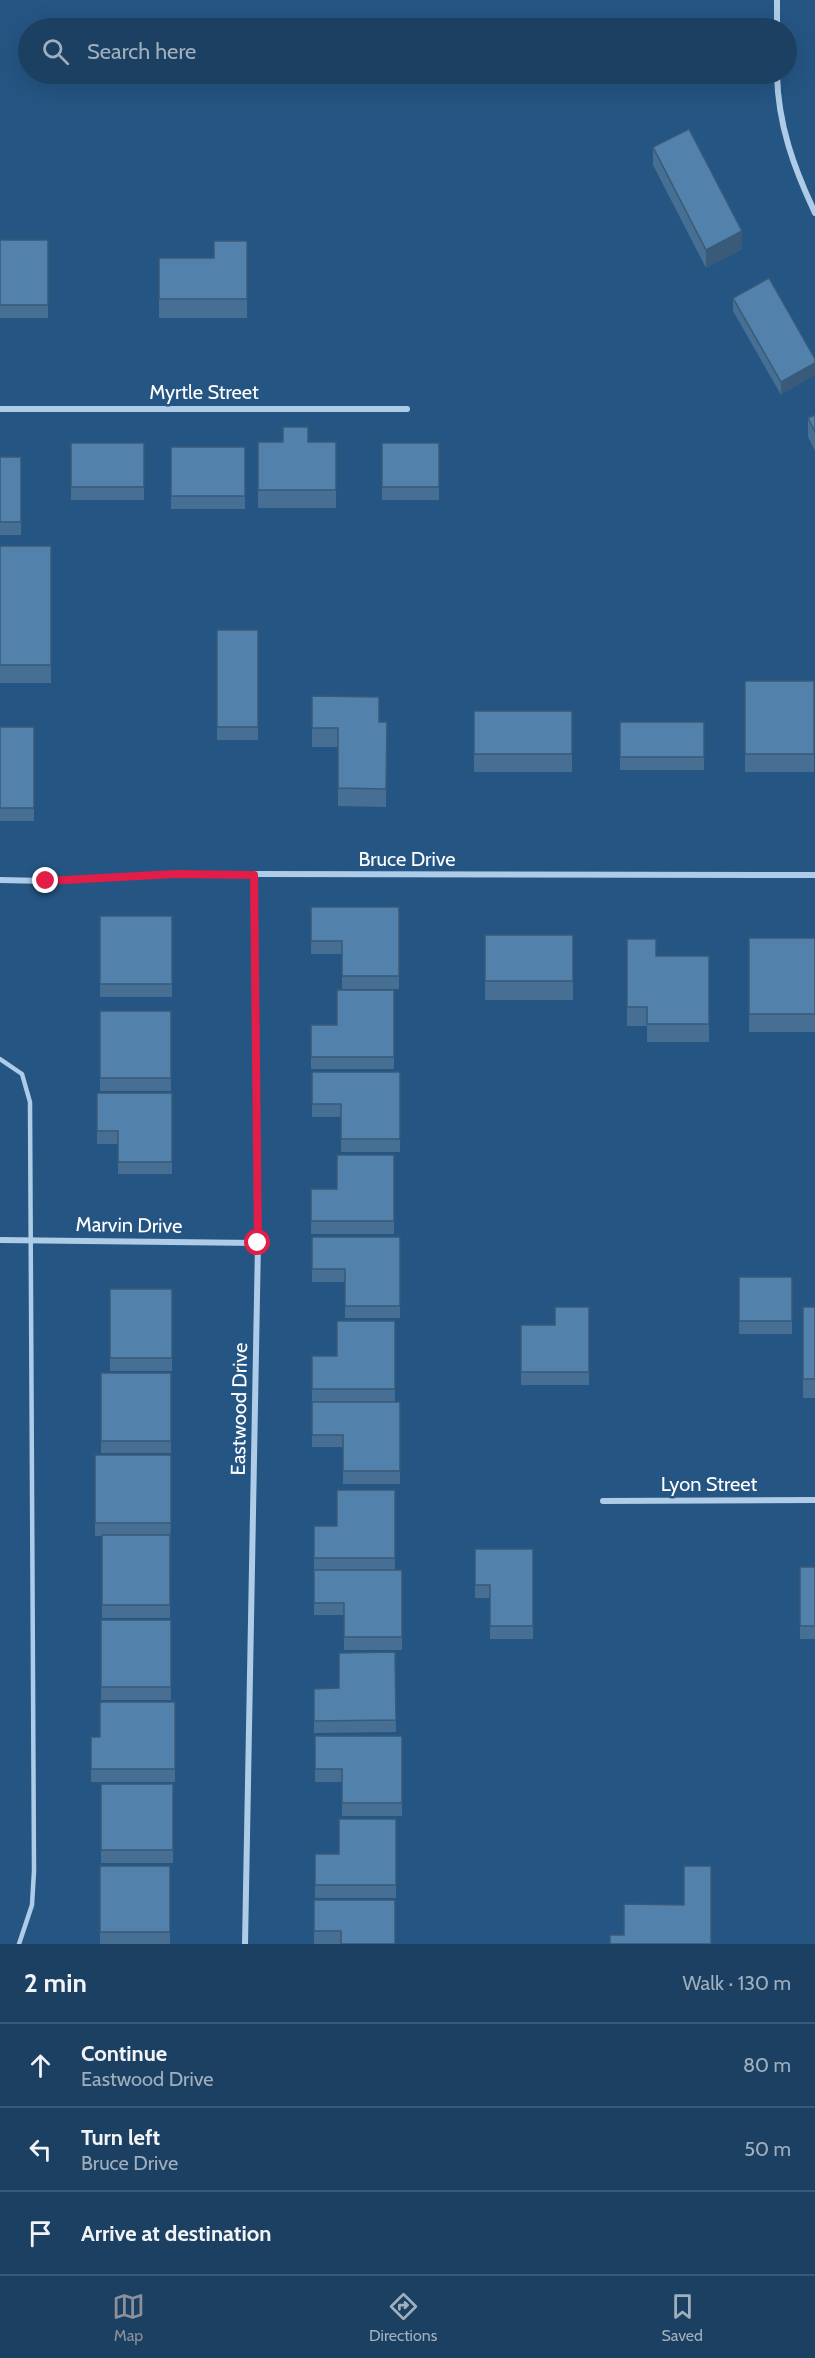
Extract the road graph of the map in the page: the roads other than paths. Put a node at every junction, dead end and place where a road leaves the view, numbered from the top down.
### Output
1 (777, 0) edge
2 (777, 18) edge
3 (778, 84) edge
4 (815, 213) edge
5 (0, 409) edge
6 (407, 409) dead end
7 (254, 875) junction
8 (815, 875) edge
9 (0, 880) edge
10 (0, 1059) edge
11 (0, 1240) edge
12 (30, 1241) junction
13 (258, 1243) junction
14 (815, 1500) edge
15 (603, 1501) dead end
16 (19, 1944) edge
17 (245, 1944) edge

1 - 2 street
3 - 4 street
5 - 6 street, Myrtle Street
7 - 8 street, Bruce Drive
7 - 9 street, Bruce Drive
7 - 13 street, Eastwood Drive
10 - 12 lane
11 - 12 street, Marvin Drive
12 - 13 street, Marvin Drive
12 - 16 lane
13 - 17 street, Eastwood Drive
14 - 15 street, Lyon Street

